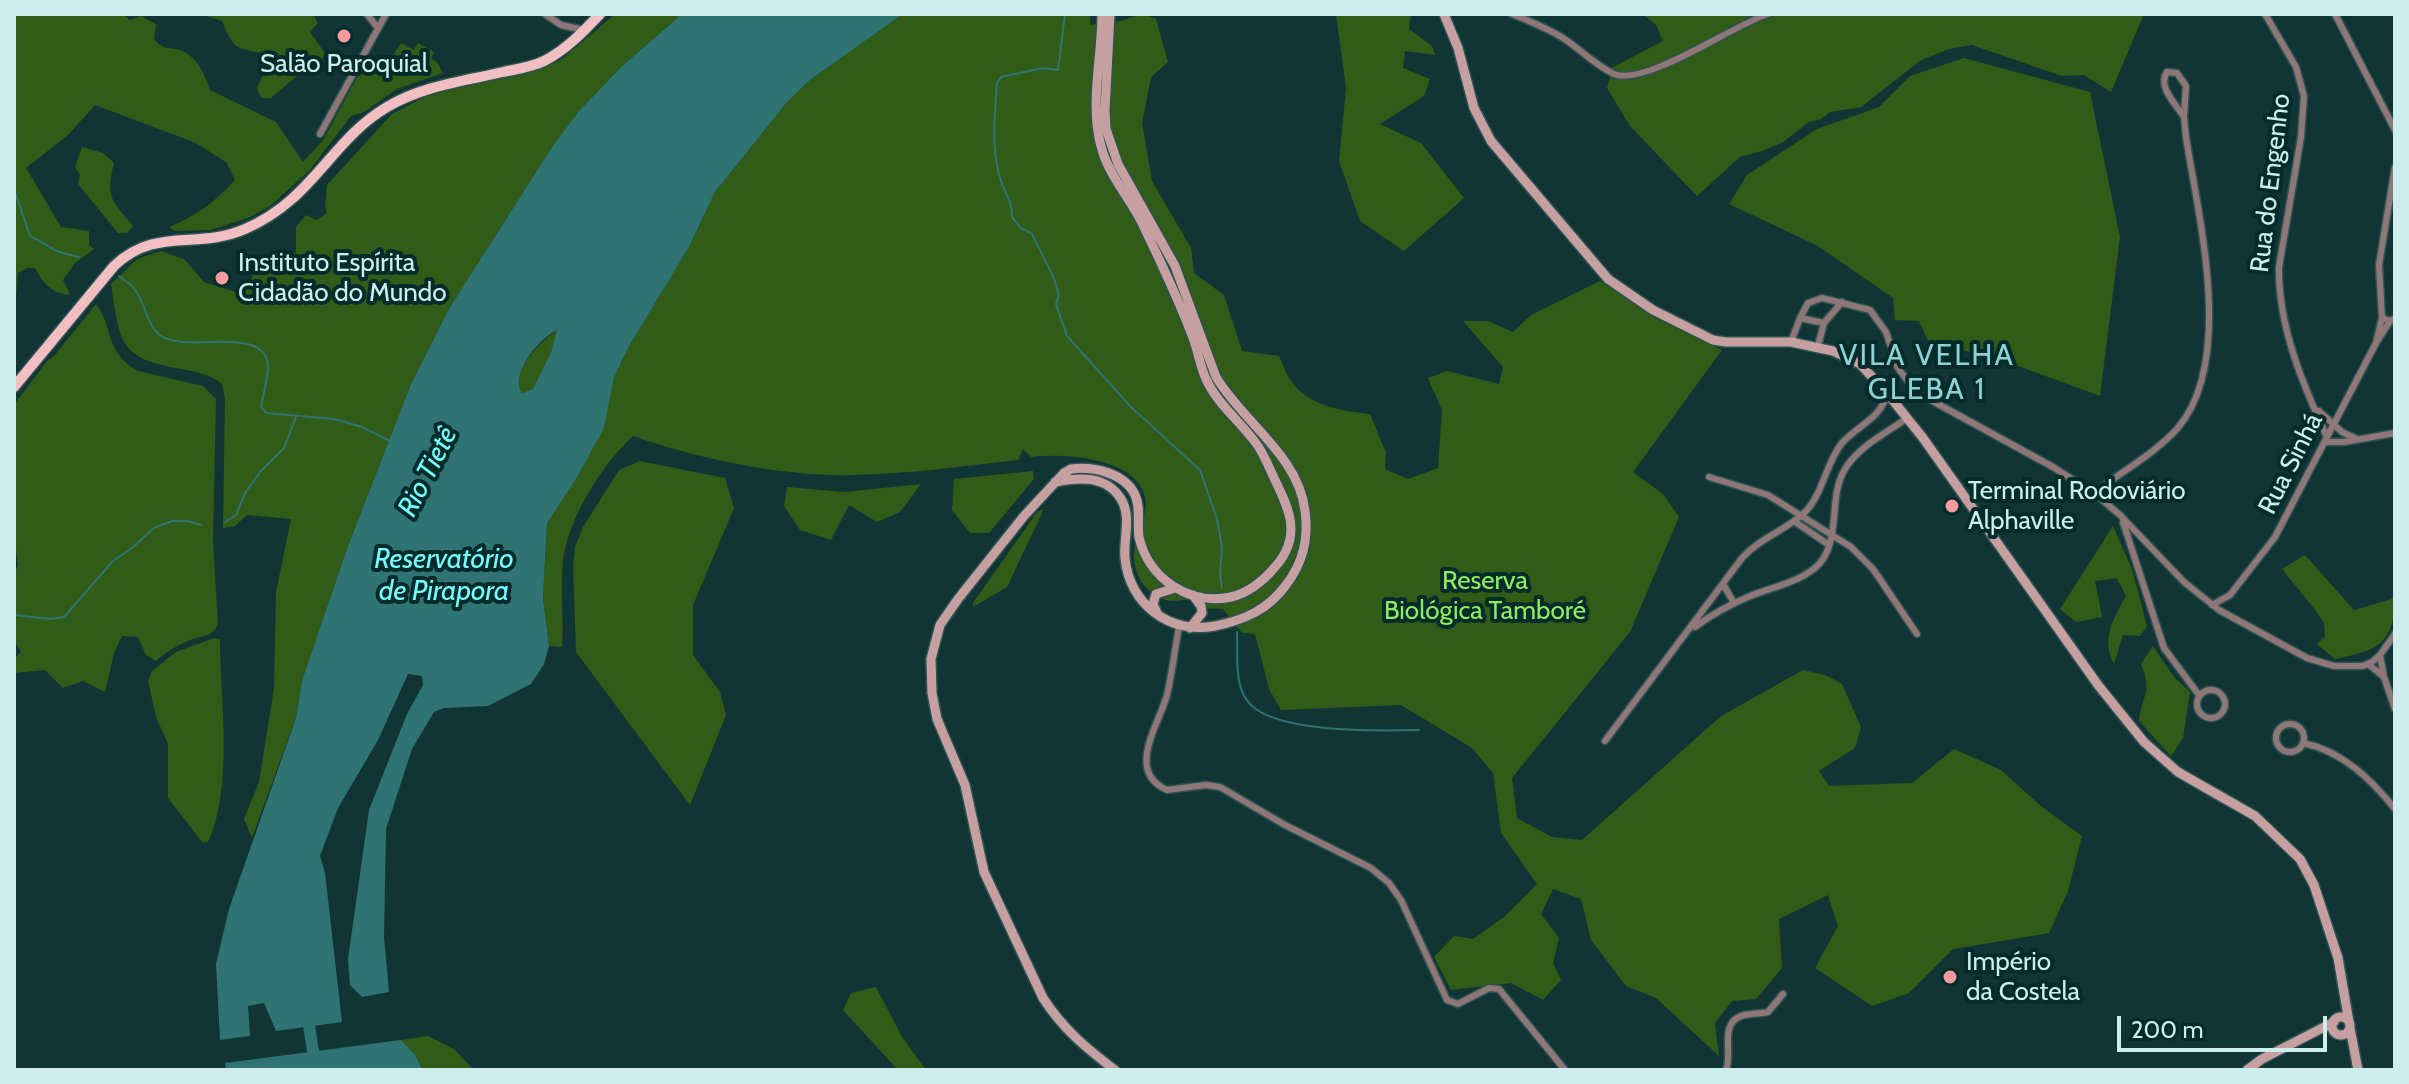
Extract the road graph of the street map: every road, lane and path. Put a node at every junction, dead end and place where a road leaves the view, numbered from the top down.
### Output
1 (367, 14) edge
2 (386, 14) edge
3 (545, 14) edge
4 (600, 14) edge
5 (1102, 14) edge
6 (1110, 14) edge
7 (1444, 14) edge
8 (1512, 14) edge
9 (1768, 14) edge
10 (2265, 14) edge
11 (2335, 14) edge
12 (561, 25) junction
13 (377, 27) junction
14 (584, 30) junction
15 (569, 43) junction
16 (2184, 117) junction
17 (2395, 130) edge
18 (320, 134) dead end
19 (2395, 167) edge
20 (1842, 302) junction
21 (1800, 318) junction
22 (2389, 320) edge
23 (1824, 323) junction
24 (1791, 342) junction
25 (1818, 346) junction
26 (14, 387) edge
27 (1887, 393) junction
28 (2317, 409) junction
29 (1906, 419) junction
30 (2333, 425) junction
31 (2395, 433) edge
32 (2357, 439) junction
33 (2326, 440) junction
34 (1709, 477) dead end
35 (1055, 482) junction
36 (2094, 493) junction
37 (2120, 515) junction
38 (1801, 516) junction
39 (1794, 521) junction
40 (1831, 533) junction
41 (1829, 545) junction
42 (1723, 584) junction
43 (1175, 588) junction
44 (1193, 595) junction
45 (2230, 595) junction
46 (1734, 603) junction
47 (2212, 605) junction
48 (2226, 614) junction
49 (1157, 615) junction
50 (1185, 627) junction
51 (1689, 632) junction
52 (1917, 634) dead end
53 (2395, 634) edge
54 (2380, 655) junction
55 (2368, 664) junction
56 (2384, 677) junction
57 (2199, 695) junction
58 (2395, 709) edge
59 (1605, 741) dead end
60 (2303, 743) junction
61 (2395, 809) edge
62 (1783, 994) dead end
63 (2345, 995) junction
64 (2336, 1020) junction
65 (2350, 1025) junction
66 (2314, 1034) junction
67 (2338, 1034) junction
68 (2352, 1048) junction
69 (1115, 1070) edge
70 (1565, 1070) edge
71 (1726, 1070) edge
72 (2247, 1070) edge
73 (2358, 1070) edge

1 - 13 street
2 - 13 street
3 - 12 street
4 - 14 main road
5 - 44 main road
6 - 50 main road
7 - 24 main road
8 - 9 street
10 - 28 street, Rua do Engenho
11 - 17 street
12 - 14 street
12 - 15 street
13 - 18 street
14 - 15 main road
15 - 26 main road
16 - 16 street
16 - 36 street
19 - 22 street
20 - 21 street
20 - 23 street
20 - 36 street
21 - 23 street
21 - 24 street
22 - 30 street, Rua Sinhá
23 - 25 street
24 - 25 main road
25 - 27 main road
27 - 29 main road
27 - 38 street
28 - 30 street, Rua do Engenho
28 - 33 street, Rua do Engenho
29 - 40 street
29 - 63 main road
30 - 32 street, Rua do Engenho
30 - 33 street, Rua Sinhá
31 - 32 street
32 - 33 street
33 - 45 street, Rua Sinhá
34 - 38 street
35 - 43 main road
35 - 49 main road
35 - 69 main road
36 - 37 street
37 - 47 street
37 - 57 street
38 - 39 street
38 - 40 street
39 - 41 street
39 - 42 street
40 - 41 street
40 - 52 street
41 - 46 street
42 - 46 street
42 - 51 street
43 - 44 main road
43 - 49 main road
44 - 50 main road
45 - 47 street
45 - 48 street
46 - 51 street
47 - 48 street
48 - 55 street
49 - 50 main road
50 - 70 street
51 - 59 street
53 - 54 street
54 - 55 street
54 - 56 street
55 - 56 street
56 - 58 street
57 - 57 street
60 - 60 street
60 - 61 street
62 - 71 street
63 - 64 main road
63 - 65 main road
64 - 65 main road
64 - 66 main road
64 - 67 main road
65 - 67 main road
65 - 68 main road
66 - 67 main road
66 - 72 main road
67 - 68 main road
68 - 73 main road

